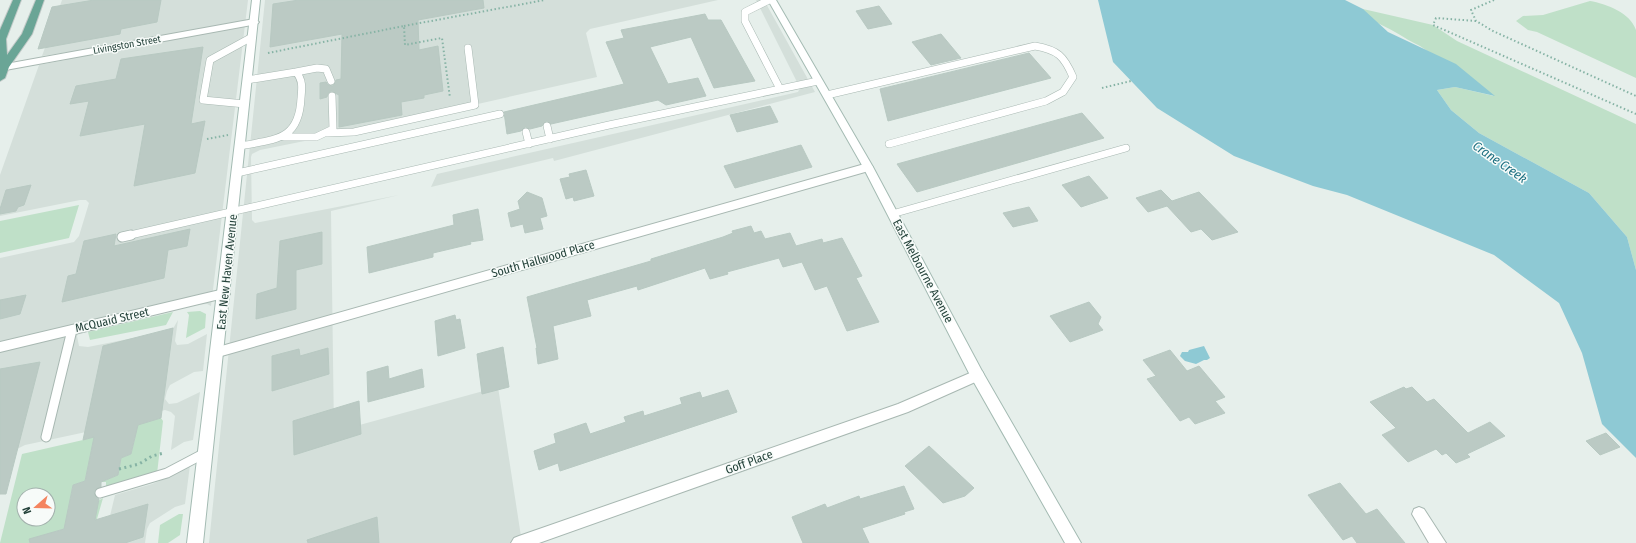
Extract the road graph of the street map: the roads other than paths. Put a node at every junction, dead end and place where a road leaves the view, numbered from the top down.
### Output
1 (17, 0) edge
2 (40, 0) edge
3 (256, 0) edge
4 (769, 0) edge
5 (772, 0) edge
6 (254, 22) junction
7 (252, 37) junction
8 (468, 48) dead end
9 (2, 67) edge
10 (296, 72) junction
11 (0, 78) edge
12 (247, 80) junction
13 (331, 81) dead end
14 (818, 81) junction
15 (780, 89) junction
16 (827, 95) junction
17 (332, 96) dead end
18 (245, 104) junction
19 (500, 114) dead end
20 (547, 126) dead end
21 (526, 132) dead end
22 (328, 133) junction
23 (284, 137) junction
24 (550, 139) junction
25 (529, 144) junction
26 (889, 144) dead end
27 (240, 146) junction
28 (1126, 148) dead end
29 (868, 167) junction
30 (237, 172) junction
31 (233, 211) junction
32 (892, 214) junction
33 (122, 237) dead end
34 (224, 294) junction
35 (72, 330) junction
36 (0, 347) edge
37 (218, 352) junction
38 (977, 374) junction
39 (46, 437) dead end
40 (206, 453) junction
41 (100, 493) dead end
42 (1419, 514) dead end
43 (195, 543) edge
44 (519, 543) edge
45 (1073, 543) edge
46 (1438, 543) edge

1 - 9 main road
2 - 9 main road
3 - 6 street, East New Haven Avenue
4 - 15 lane
5 - 14 street, East Melbourne Avenue
6 - 7 street, East New Haven Avenue
6 - 9 street, Livingston Street
7 - 12 street, East New Haven Avenue
7 - 18 lane
8 - 22 lane
9 - 11 main road
10 - 12 lane
10 - 13 lane
10 - 23 lane
12 - 18 street, East New Haven Avenue
14 - 15 lane
14 - 16 street, East Melbourne Avenue
15 - 24 lane
16 - 26 lane
16 - 29 street, East Melbourne Avenue
17 - 22 lane
18 - 27 street, East New Haven Avenue
19 - 30 lane
20 - 24 lane
21 - 25 lane
22 - 23 lane
23 - 27 lane
24 - 25 lane
25 - 31 lane
27 - 30 street, East New Haven Avenue
28 - 32 lane
29 - 32 street, East Melbourne Avenue
29 - 37 street, South Hallwood Place
30 - 31 street, East New Haven Avenue
31 - 33 lane
31 - 34 street, East New Haven Avenue
32 - 38 street, East Melbourne Avenue
34 - 35 street, McQuaid Street
34 - 37 street, East New Haven Avenue
35 - 36 street, McQuaid Street
35 - 39 lane
37 - 40 street, East New Haven Avenue
38 - 44 street, Goff Place
38 - 45 street, East Melbourne Avenue
40 - 41 lane
40 - 43 street, East New Haven Avenue
42 - 46 street

